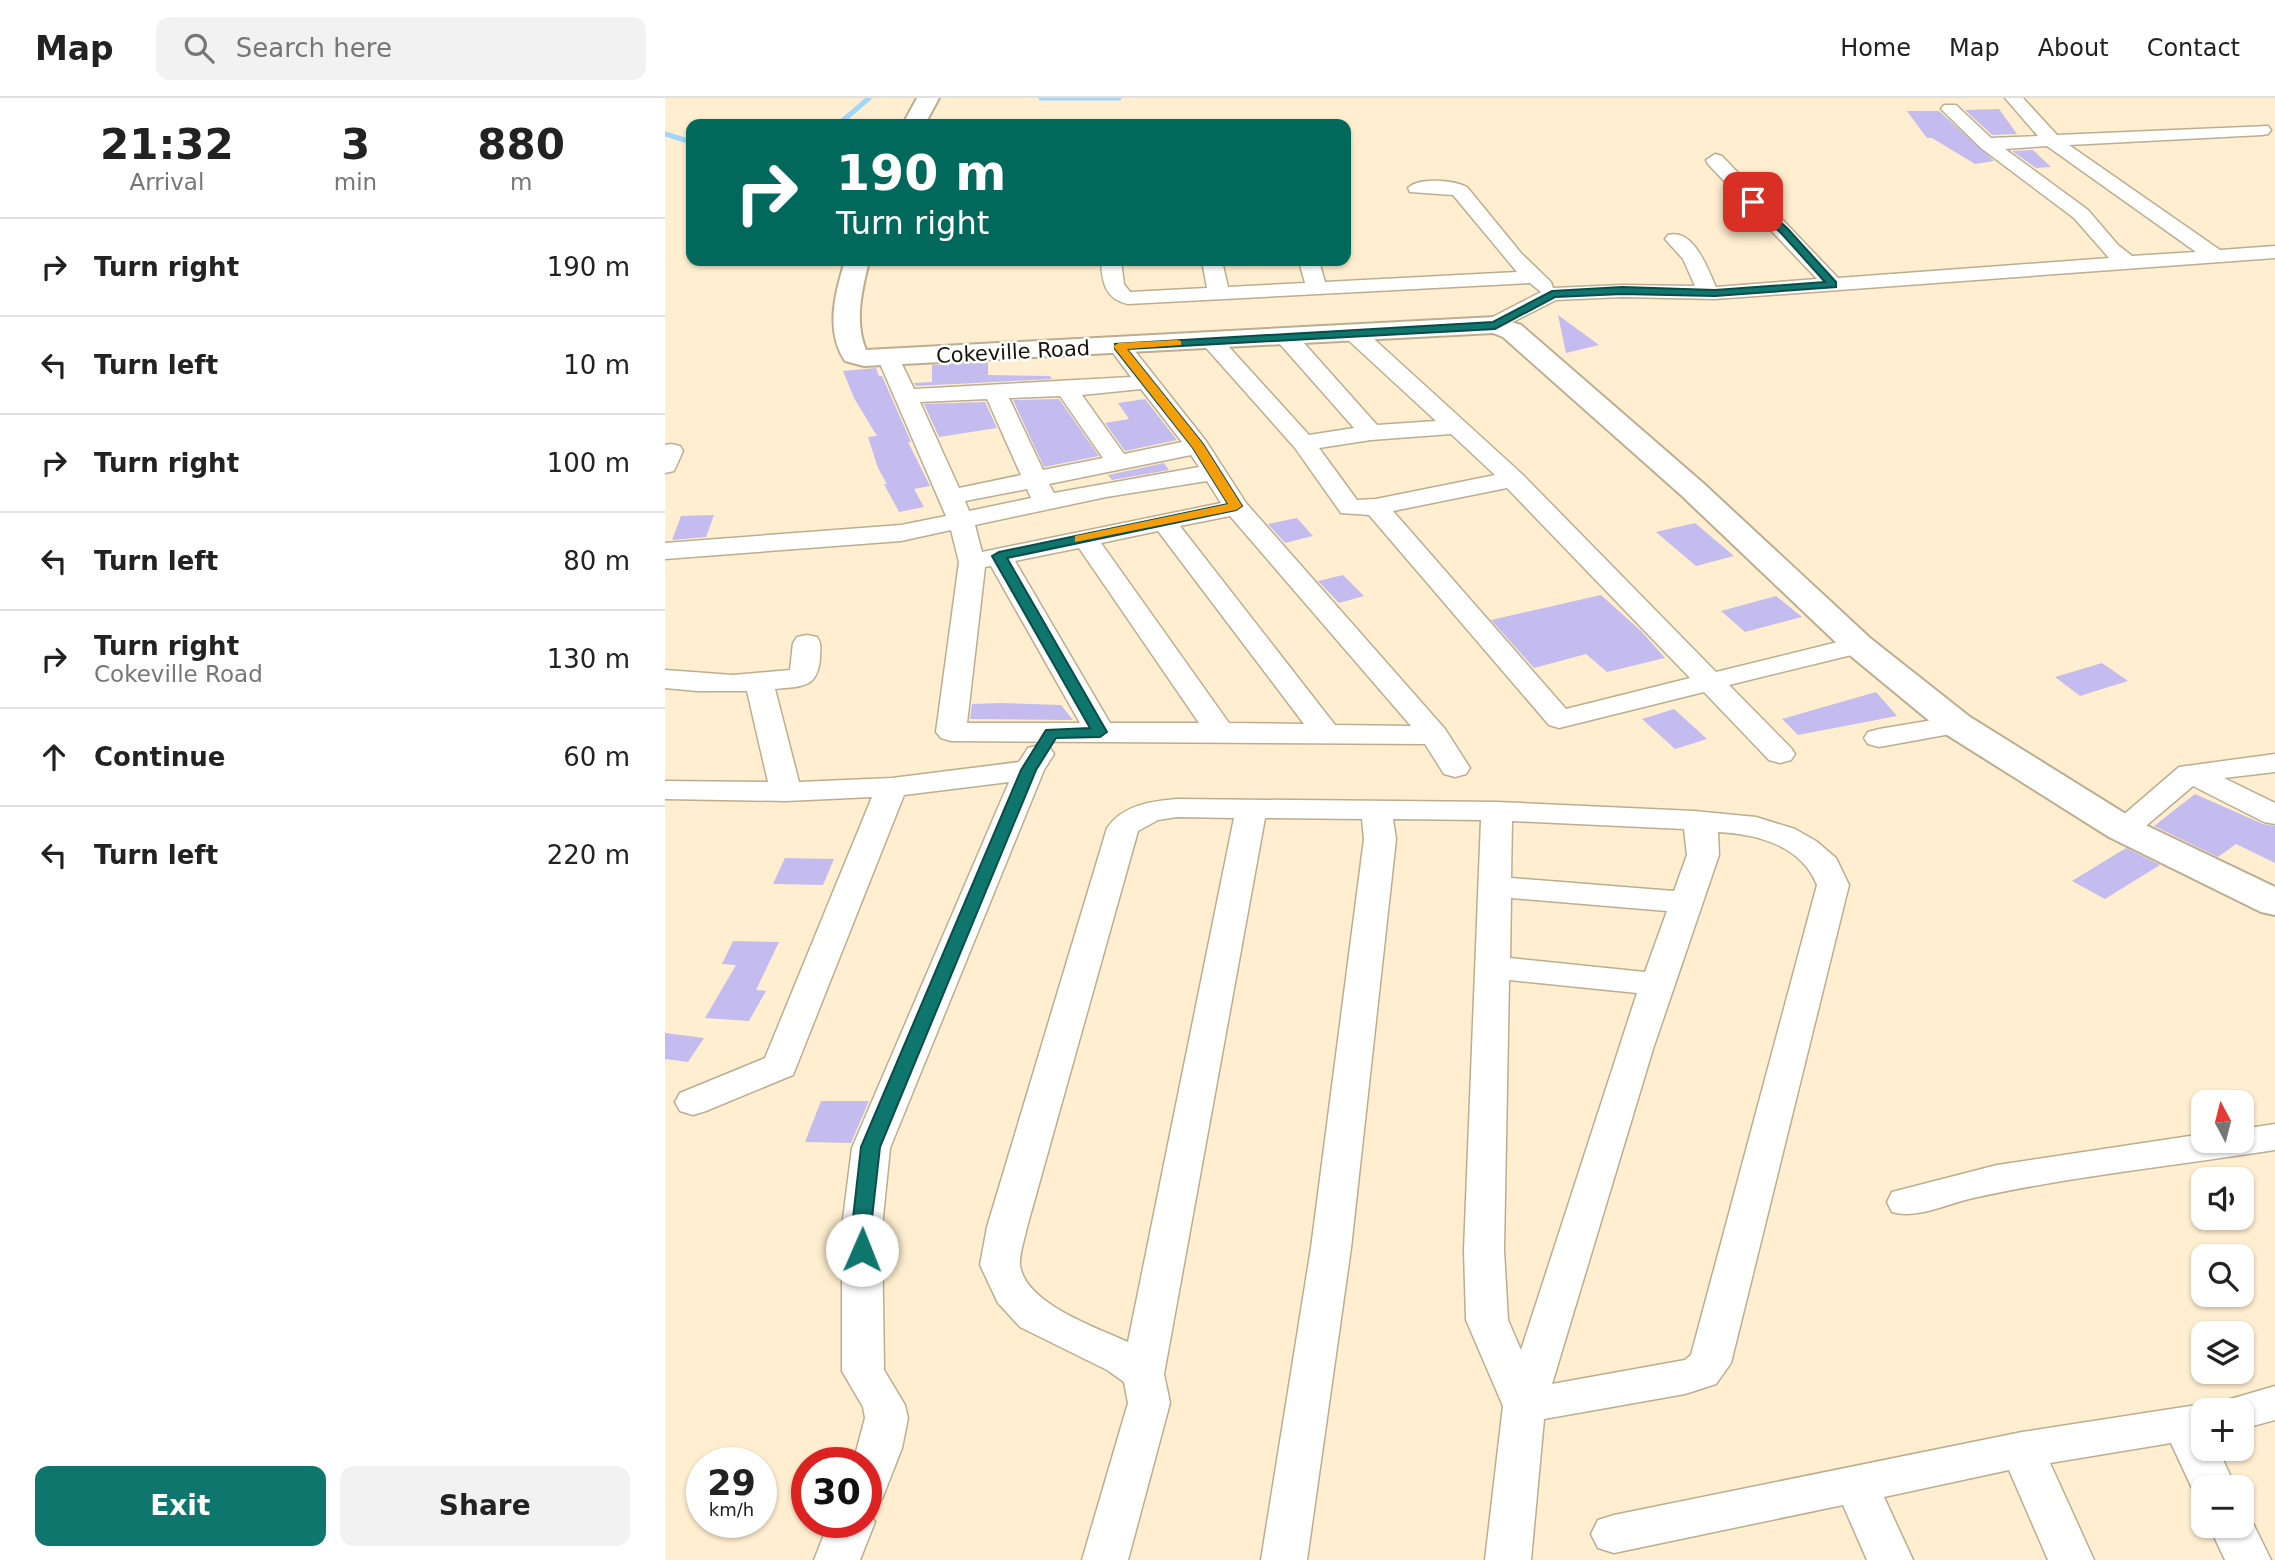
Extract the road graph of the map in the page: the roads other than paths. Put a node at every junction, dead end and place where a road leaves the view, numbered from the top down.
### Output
1 (928, 98) edge
2 (2014, 98) edge
3 (1950, 109) dead end
4 (918, 119) edge
5 (2053, 142) junction
6 (1987, 144) junction
7 (2243, 149) dead end
8 (2113, 159) dead end
9 (1715, 160) dead end
10 (2089, 165) junction
11 (2022, 171) junction
12 (1417, 188) dead end
13 (1675, 239) dead end
14 (2275, 252) edge
15 (2215, 256) junction
16 (2129, 264) junction
17 (856, 266) edge
18 (1112, 266) edge
19 (1213, 266) edge
20 (1310, 266) edge
21 (1535, 277) junction
22 (1833, 285) junction
23 (1317, 289) junction
24 (1219, 293) junction
25 (1708, 293) junction
26 (1552, 294) junction
27 (1495, 326) junction
28 (1355, 334) junction
29 (1287, 338) junction
30 (1211, 341) junction
31 (1119, 346) junction
32 (877, 358) junction
33 (1148, 383) junction
34 (1066, 389) junction
35 (995, 392) junction
36 (905, 396) junction
37 (1455, 427) junction
38 (1371, 433) junction
39 (1303, 443) junction
40 (1198, 446) junction
41 (1119, 464) junction
42 (1215, 471) junction
43 (1513, 479) junction
44 (1035, 480) junction
45 (1046, 504) junction
46 (1236, 506) junction
47 (1376, 507) junction
48 (956, 509) junction
49 (1164, 522) junction
50 (1085, 538) junction
51 (665, 551) edge
52 (985, 559) junction
53 (807, 643) dead end
54 (1858, 645) junction
55 (665, 679) edge
56 (759, 681) junction
57 (1711, 683) junction
58 (1957, 725) junction
59 (1100, 732) junction
60 (1220, 732) junction
61 (1052, 733) junction
62 (1327, 734) junction
63 (1435, 735) junction
64 (1879, 738) dead end
65 (1780, 754) dead end
66 (2275, 763) edge
67 (1455, 768) dead end
68 (1029, 770) junction
69 (2190, 773) junction
70 (893, 787) junction
71 (665, 790) edge
72 (786, 792) junction
73 (1251, 808) junction
74 (1375, 809) junction
75 (1497, 811) junction
76 (2275, 815) edge
77 (1694, 820) junction
78 (2123, 830) junction
79 (1495, 887) junction
80 (1686, 902) junction
81 (2275, 903) edge
82 (1492, 967) junction
83 (1658, 984) junction
84 (693, 1102) dead end
85 (2275, 1137) edge
86 (1906, 1202) dead end
87 (1143, 1374) junction
88 (2275, 1403) edge
89 (1524, 1406) junction
90 (2254, 1409) edge
91 (2191, 1423) edge
92 (881, 1447) edge
93 (2022, 1450) junction
94 (1857, 1486) junction
95 (1614, 1534) dead end
96 (846, 1538) edge
97 (2238, 1538) edge
98 (837, 1560) edge
99 (1105, 1560) edge
100 (1284, 1560) edge
101 (1508, 1560) edge
102 (1890, 1560) edge
103 (2071, 1560) edge
104 (2248, 1560) edge

1 - 4 street
2 - 5 street
3 - 6 street
5 - 6 street
5 - 7 street
5 - 10 street
6 - 11 street
8 - 10 street
9 - 22 street
10 - 11 street
10 - 15 street
11 - 16 street
12 - 21 street
13 - 25 street
14 - 15 street
15 - 16 street
16 - 22 street
17 - 32 street
18 - 24 street
19 - 24 street
20 - 23 street
21 - 23 street
21 - 26 street
22 - 25 street
23 - 24 street
25 - 26 street
26 - 27 street
27 - 28 street, Cokeville Road
27 - 54 street
28 - 29 street, Cokeville Road
28 - 37 street
29 - 30 street, Cokeville Road
29 - 38 street
30 - 31 street, Cokeville Road
30 - 39 street
31 - 32 street, Cokeville Road
31 - 33 street
32 - 36 street
33 - 34 street
33 - 40 street
34 - 35 street
34 - 41 street
35 - 36 street
35 - 44 street
36 - 48 street
37 - 38 street
37 - 43 street
38 - 39 street
39 - 47 street
40 - 41 street
40 - 42 street
41 - 44 street
42 - 45 street
42 - 46 street
43 - 47 street
43 - 57 street
44 - 45 street
44 - 48 street
45 - 48 street
46 - 49 street
46 - 63 street
47 - 57 street
48 - 51 street
48 - 52 street
49 - 50 street
49 - 62 street
50 - 52 street
50 - 60 street
52 - 59 street
52 - 61 street
53 - 56 street
54 - 57 street
54 - 58 street
55 - 56 street
56 - 72 street
57 - 65 street
58 - 64 street
58 - 78 street
59 - 60 street
59 - 61 street
60 - 62 street
61 - 68 street
62 - 63 street
63 - 67 street
66 - 69 street
68 - 70 street
68 - 92 street
69 - 76 street
69 - 78 street
70 - 72 street
70 - 84 street
71 - 72 street
73 - 74 street
73 - 87 street
73 - 87 street
74 - 75 street
74 - 100 street
75 - 77 street
75 - 79 street
77 - 80 street
77 - 89 street
78 - 81 street
79 - 80 street
79 - 82 street
80 - 83 street
82 - 83 street
82 - 89 street
83 - 89 street
85 - 86 street
87 - 99 street
88 - 90 street
89 - 101 street
91 - 93 street
93 - 94 street
93 - 103 street
94 - 95 street
94 - 102 street
96 - 98 street
97 - 104 street

